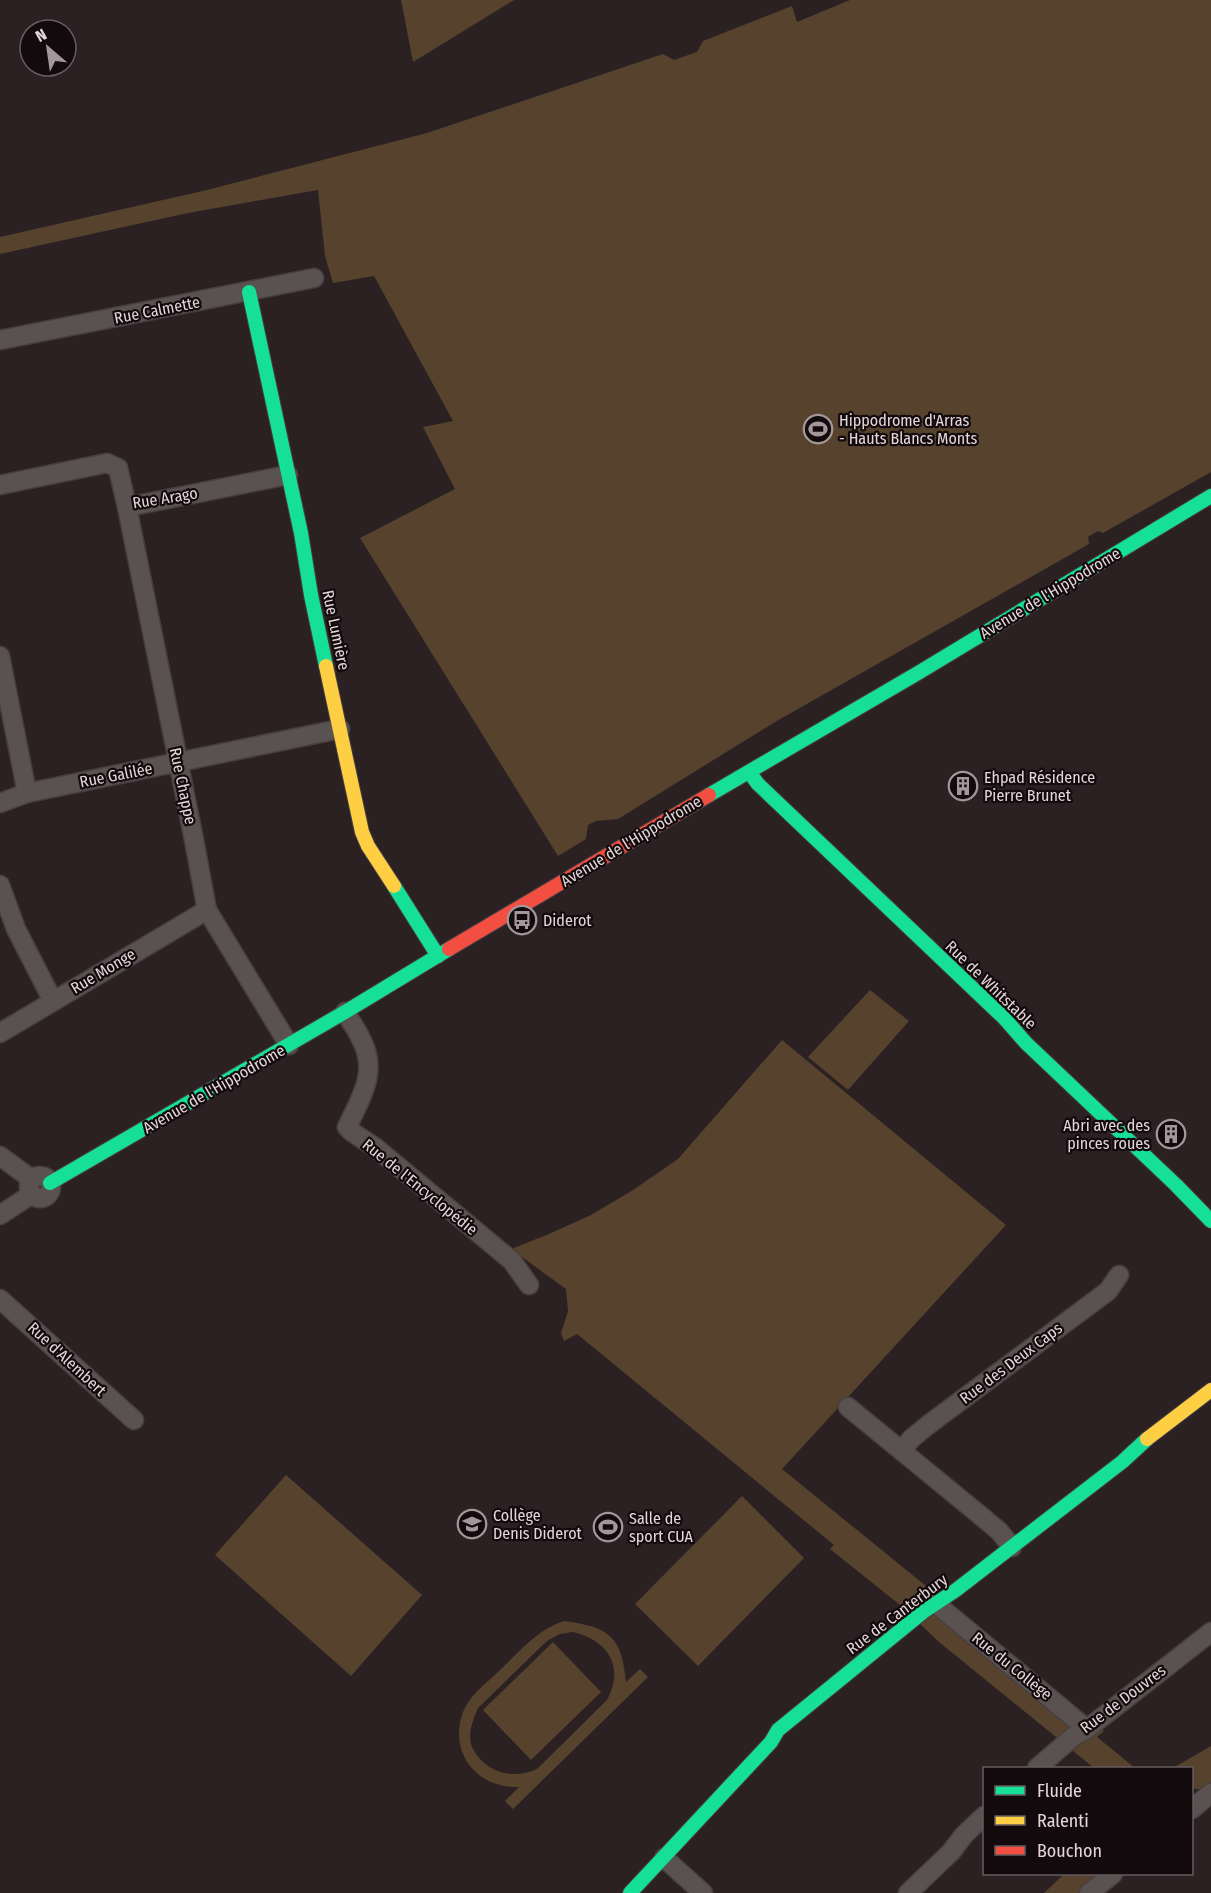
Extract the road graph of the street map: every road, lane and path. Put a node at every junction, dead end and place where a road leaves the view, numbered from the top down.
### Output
1 (314, 278) dead end
2 (249, 292) junction
3 (0, 340) edge
4 (288, 475) junction
5 (0, 485) edge
6 (1211, 496) edge
7 (127, 507) junction
8 (0, 656) edge
9 (340, 729) junction
10 (177, 762) junction
11 (748, 772) junction
12 (27, 793) junction
13 (0, 802) edge
14 (0, 885) edge
15 (207, 910) junction
16 (438, 956) junction
17 (53, 1001) junction
18 (345, 1012) junction
19 (0, 1033) edge
20 (290, 1045) junction
21 (0, 1156) edge
22 (50, 1183) joint
23 (32, 1188) junction
24 (0, 1215) edge
25 (1211, 1221) edge
26 (1119, 1275) dead end
27 (529, 1285) dead end
28 (0, 1299) edge
29 (1211, 1390) edge
30 (848, 1407) dead end
31 (134, 1420) dead end
32 (902, 1451) junction
33 (1012, 1547) junction
34 (935, 1604) junction
35 (1211, 1632) edge
36 (1087, 1729) junction
37 (1038, 1767) edge
38 (1211, 1793) edge
39 (1193, 1807) edge
40 (983, 1817) edge
41 (664, 1858) junction
42 (1112, 1875) edge
43 (630, 1893) edge
44 (703, 1893) edge
45 (908, 1893) edge
46 (1089, 1893) edge

1 - 2 street, Rue Calmette
2 - 3 street, Rue Calmette
2 - 4 street, Rue Lumière
4 - 7 street, Rue Arago
4 - 9 street, Rue Lumière
5 - 7 street, Rue Arago
6 - 11 street, Avenue de l'Hippodrome
7 - 10 street, Rue Chappe
8 - 12 street
9 - 10 street, Rue Galilée
9 - 16 street, Rue Lumière
10 - 12 street, Rue Galilée
10 - 15 street, Rue Chappe
11 - 16 street, Avenue de l'Hippodrome
11 - 25 street, Rue de Whitstable
12 - 13 street, Rue Galilée
14 - 17 street
15 - 17 street, Rue Monge
15 - 20 street, Rue Chappe
16 - 18 street, Avenue de l'Hippodrome
17 - 19 street, Rue Monge
18 - 20 street, Avenue de l'Hippodrome
18 - 27 street, Rue de l'Encyclopédie
20 - 22 street, Avenue de l'Hippodrome
21 - 23 street
22 - 23 street
23 - 24 street
26 - 32 street, Rue des Deux Caps
28 - 31 street, Rue d'Alembert
29 - 33 street, Rue de Canterbury
30 - 32 street
32 - 33 street
33 - 34 street, Rue de Canterbury
34 - 36 street, Rue du Collège
34 - 41 street, Rue de Canterbury
35 - 36 street, Rue de Douvres
36 - 37 street, Rue de Douvres
38 - 39 street
40 - 45 street
41 - 43 street, Rue de Canterbury
41 - 44 street
42 - 46 street

